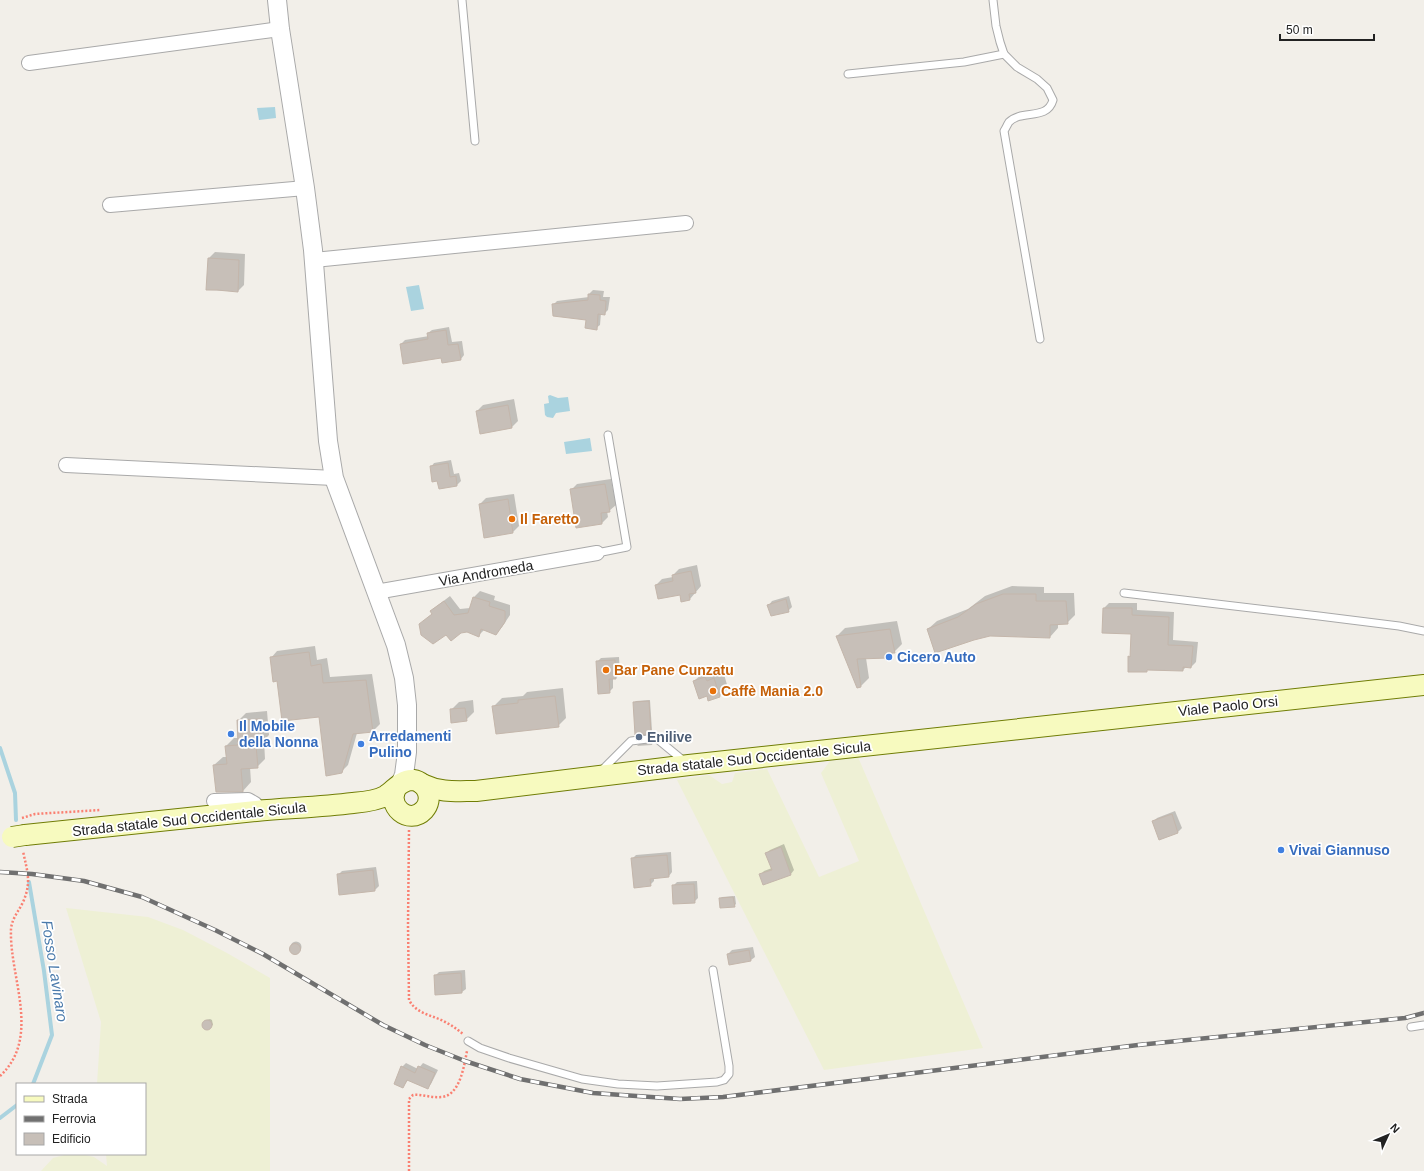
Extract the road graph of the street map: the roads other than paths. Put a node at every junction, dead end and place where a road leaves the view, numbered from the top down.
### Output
1 (277, 0) edge
2 (462, 0) edge
3 (993, 0) edge
4 (280, 29) junction
5 (1004, 54) junction
6 (29, 63) dead end
7 (848, 74) dead end
8 (475, 141) dead end
9 (306, 188) junction
10 (110, 205) dead end
11 (686, 223) dead end
12 (314, 260) junction
13 (1040, 339) dead end
14 (608, 435) dead end
15 (66, 465) dead end
16 (334, 478) junction
17 (597, 553) joint
18 (376, 592) junction
19 (1124, 593) dead end
20 (1424, 631) edge
21 (1424, 684) edge
22 (1032, 727) joint
23 (407, 752) junction
24 (689, 765) junction
25 (597, 775) junction
26 (421, 783) junction
27 (398, 785) junction
28 (476, 791) junction
29 (214, 801) dead end
30 (353, 803) junction
31 (258, 811) junction
32 (411, 812) junction
33 (12, 836) edge
34 (713, 970) dead end
35 (1424, 1025) edge
36 (1410, 1027) dead end
37 (468, 1041) road end

1 - 4 street
2 - 8 lane
3 - 5 lane
4 - 6 street
4 - 9 street
5 - 7 lane
5 - 13 lane
9 - 10 street
9 - 12 street
11 - 12 street
12 - 16 street
14 - 17 lane
15 - 16 street
16 - 18 street
17 - 18 street, Via Andromeda
18 - 23 street
19 - 20 lane
21 - 22 main road, Viale Paolo Orsi
22 - 24 main road, Strada statale Sud Occidentale Sicula
23 - 26 street
23 - 27 street
24 - 25 main road, Strada statale Sud Occidentale Sicula
24 - 25 lane
25 - 28 main road, Strada statale Sud Occidentale Sicula
26 - 27 main road
26 - 28 main road
26 - 32 main road
27 - 30 main road
27 - 32 main road
28 - 32 main road
29 - 31 street
30 - 31 main road, Strada statale Sud Occidentale Sicula
30 - 32 main road
31 - 33 main road, Strada statale Sud Occidentale Sicula
34 - 37 lane
35 - 36 lane

